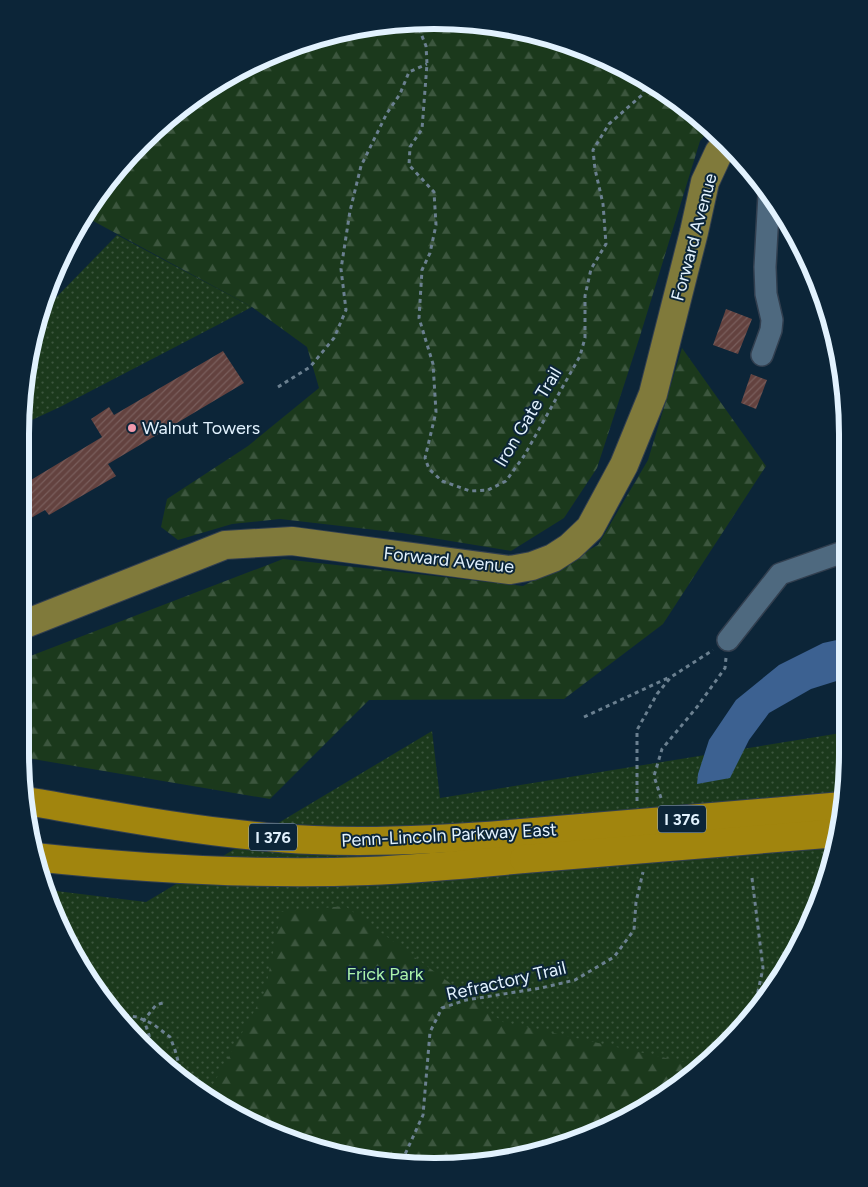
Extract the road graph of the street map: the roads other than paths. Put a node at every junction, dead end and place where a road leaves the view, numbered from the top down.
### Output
1 (722, 148) edge
2 (769, 206) edge
3 (762, 355) dead end
4 (839, 553) edge
5 (29, 622) edge
6 (728, 640) road end
7 (32, 802) edge
8 (836, 807) edge
9 (831, 833) edge
10 (523, 846) junction
11 (43, 858) edge

1 - 5 main road, Forward Avenue
2 - 3 lane
4 - 6 lane
7 - 10 highway, Penn-Lincoln Parkway East / I 376
8 - 10 highway, Penn-Lincoln Parkway East / I 376, bridge
9 - 10 highway, Penn-Lincoln Parkway East / I 376, bridge
10 - 11 highway, Penn-Lincoln Parkway East / I 376

